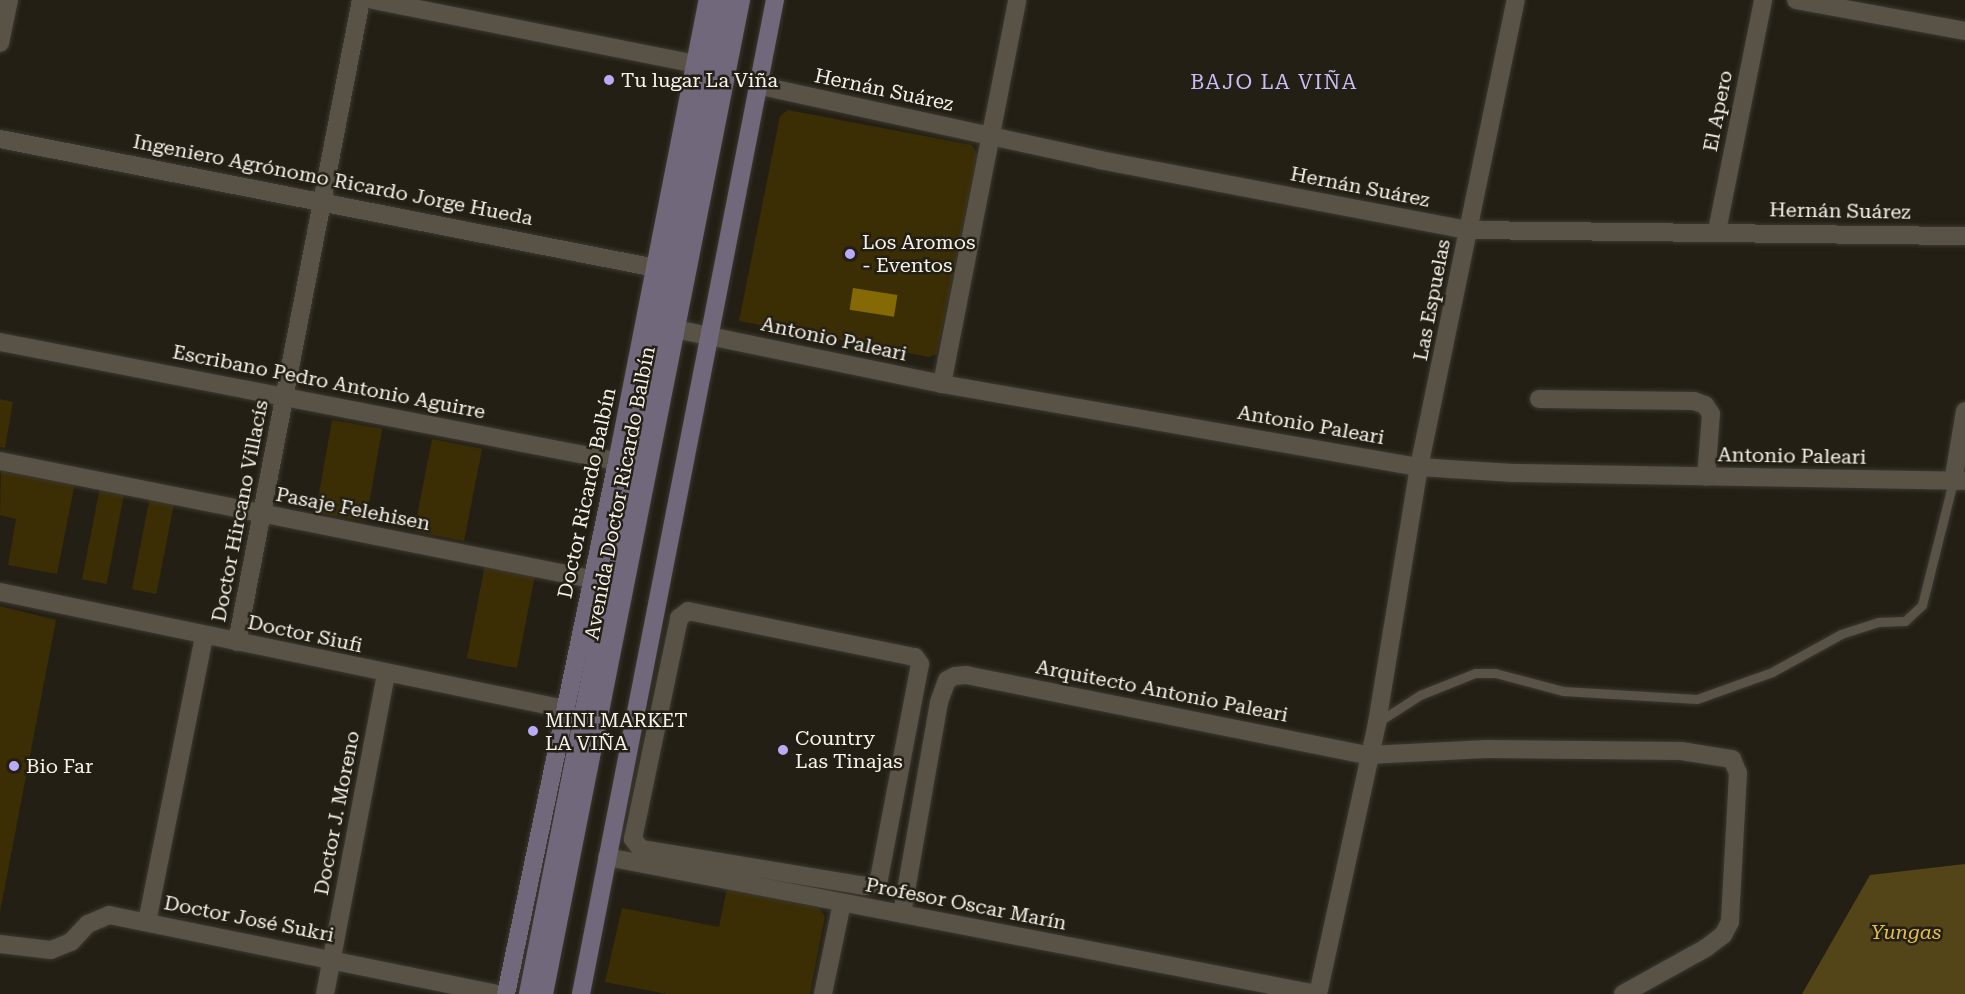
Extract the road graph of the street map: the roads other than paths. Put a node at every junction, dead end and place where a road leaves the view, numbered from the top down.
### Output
1 (9, 0) edge
2 (361, 0) edge
3 (373, 0) edge
4 (708, 0) edge
5 (724, 0) edge
6 (741, 0) edge
7 (775, 0) edge
8 (1017, 0) edge
9 (1516, 0) edge
10 (1763, 0) edge
11 (1796, 0) edge
12 (1965, 31) edge
13 (0, 43) edge
14 (695, 63) junction
15 (757, 85) junction
16 (989, 136) junction
17 (0, 139) edge
18 (320, 199) junction
19 (1468, 230) junction
20 (1717, 231) junction
21 (1965, 236) edge
22 (656, 268) junction
23 (667, 328) junction
24 (707, 336) junction
25 (0, 342) edge
26 (942, 384) junction
27 (285, 395) junction
28 (1539, 399) dead end
29 (1965, 411) edge
30 (0, 461) edge
31 (632, 464) junction
32 (1419, 467) junction
33 (1706, 477) junction
34 (1959, 481) edge
35 (262, 514) junction
36 (591, 579) junction
37 (0, 592) edge
38 (204, 637) junction
39 (237, 642) junction
40 (386, 675) junction
41 (565, 710) junction
42 (633, 722) junction
43 (1377, 723) junction
44 (655, 727) junction
45 (1368, 755) junction
46 (607, 858) junction
47 (842, 903) junction
48 (902, 914) junction
49 (147, 922) junction
50 (0, 944) edge
51 (332, 959) junction
52 (326, 994) edge
53 (499, 994) edge
54 (506, 994) edge
55 (528, 994) edge
56 (544, 994) edge
57 (581, 994) edge
58 (823, 994) edge
59 (1317, 994) edge
60 (1623, 994) edge

1 - 13 street
2 - 18 street, Doctor Hircano Villacís
3 - 14 street
4 - 14 street, Doctor Ricardo Balbín
5 - 23 street, Avenida Doctor Ricardo Balbín
6 - 23 street, Avenida Doctor Ricardo Balbín
7 - 15 street
8 - 16 street
9 - 19 street, Las Espuelas
10 - 20 street, El Apero
11 - 12 street
14 - 22 street, Doctor Ricardo Balbín
15 - 16 street, Hernán Suárez
15 - 24 street
16 - 19 street, Hernán Suárez
16 - 26 street
17 - 18 street, Ingeniero Agrónomo Ricardo Jorge Hueda
18 - 22 street, Ingeniero Agrónomo Ricardo Jorge Hueda
18 - 27 street, Doctor Hircano Villacís
19 - 20 street, Hernán Suárez
19 - 32 street, Las Espuelas
20 - 21 street, Hernán Suárez
22 - 31 street, Doctor Ricardo Balbín
23 - 24 street, Antonio Paleari
23 - 31 street, Avenida Doctor Ricardo Balbín
24 - 26 street, Antonio Paleari
24 - 42 street
25 - 27 street, Escribano Pedro Antonio Aguirre
26 - 32 street, Antonio Paleari
27 - 31 street, Escribano Pedro Antonio Aguirre
27 - 35 street, Doctor Hircano Villacís
28 - 33 street
29 - 34 street
30 - 35 street, Pasaje Felehisen
31 - 36 street, Doctor Ricardo Balbín
31 - 55 street, Avenida Doctor Ricardo Balbín
31 - 56 street, Avenida Doctor Ricardo Balbín
32 - 33 street, Antonio Paleari
32 - 43 street, Las Espuelas
33 - 34 street, Antonio Paleari
34 - 43 lane
35 - 36 street, Pasaje Felehisen
35 - 39 street, Doctor Hircano Villacís
36 - 41 street, Doctor Ricardo Balbín
37 - 38 street, Doctor Siufi
38 - 39 street, Doctor Siufi
38 - 49 street
39 - 40 street, Doctor Siufi
40 - 41 street, Doctor Siufi
40 - 51 street, Doctor J. Moreno
41 - 54 street, Doctor Ricardo Balbín
42 - 44 street
42 - 46 street
43 - 45 street, Las Espuelas
44 - 44 street
45 - 48 street, Arquitecto Antonio Paleari
45 - 59 street, Las Espuelas
45 - 60 street, Arquitecto Antonio Paleari
46 - 47 street, Profesor Oscar Marín
46 - 57 street
47 - 48 street, Profesor Oscar Marín
47 - 58 street
48 - 59 street, Profesor Oscar Marín
49 - 50 street, Doctor José Sukri
49 - 51 street, Doctor José Sukri
51 - 52 street, Doctor J. Moreno
51 - 53 street, Doctor José Sukri

